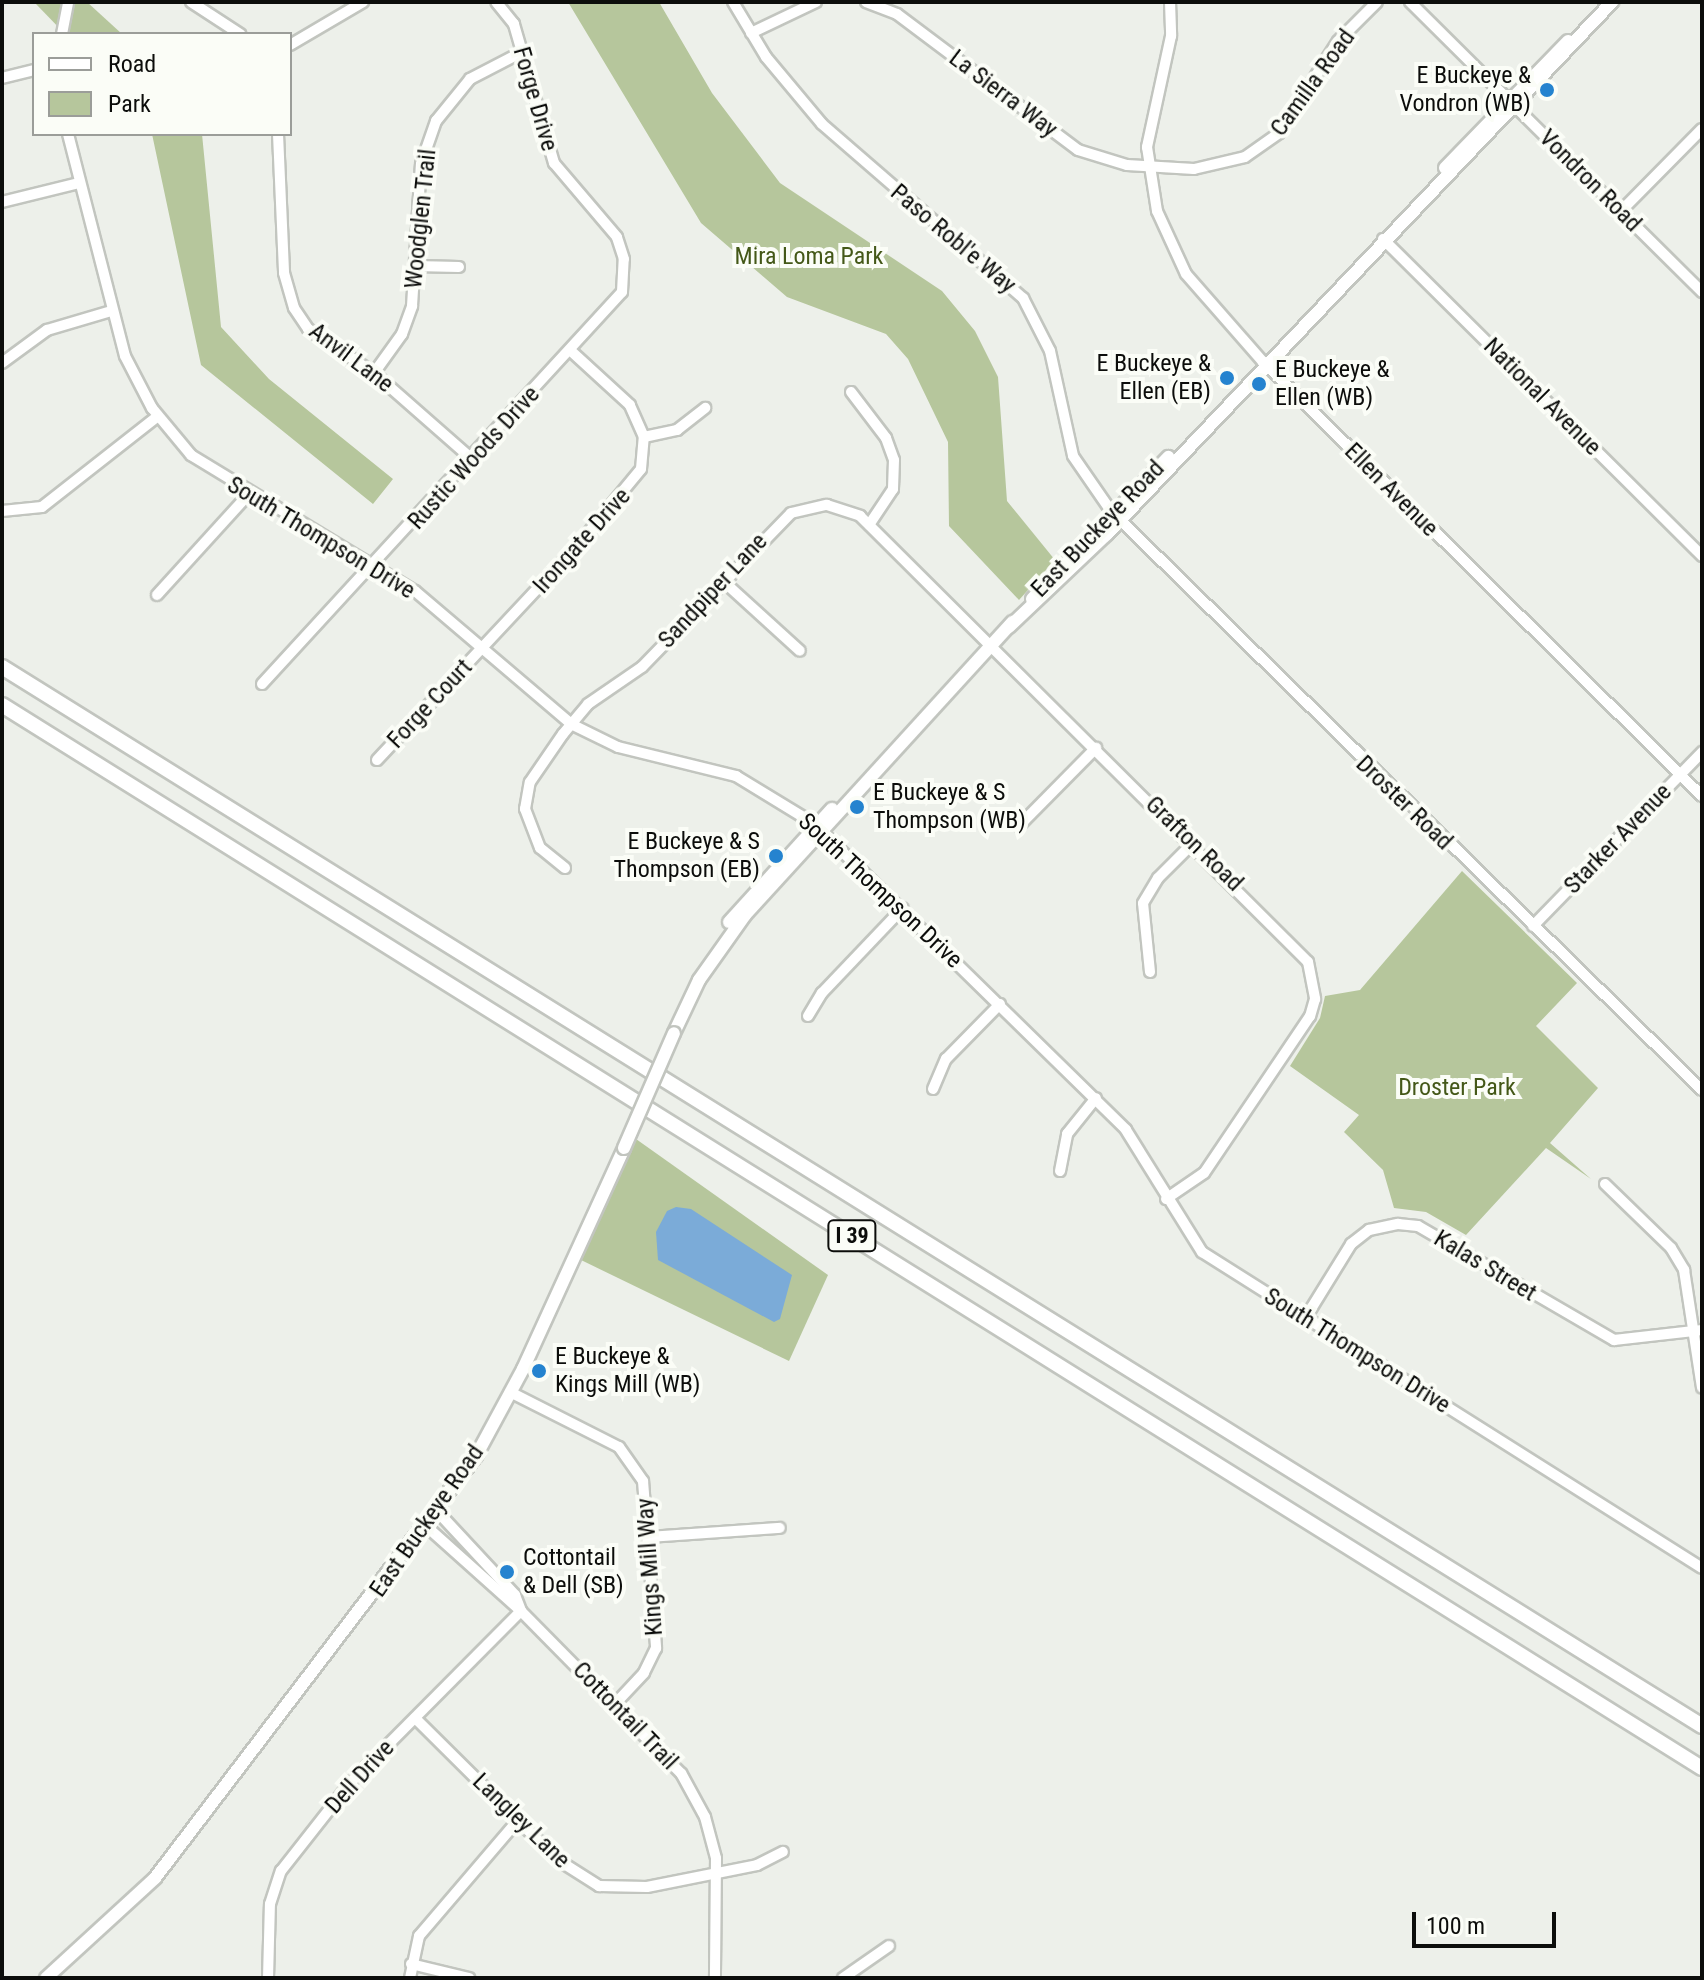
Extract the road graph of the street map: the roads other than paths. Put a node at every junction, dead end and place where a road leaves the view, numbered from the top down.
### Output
1 (68, 2) edge
2 (191, 2) edge
3 (363, 2) edge
4 (496, 2) edge
5 (733, 2) edge
6 (816, 2) edge
7 (866, 2) edge
8 (1170, 2) edge
9 (1377, 2) edge
10 (1410, 2) edge
11 (1610, 5) edge
12 (62, 32) edge
13 (237, 32) edge
14 (751, 33) junction
15 (292, 44) edge
16 (522, 52) junction
17 (32, 70) edge
18 (2, 78) edge
19 (1512, 103) junction
20 (1702, 129) edge
21 (68, 136) edge
22 (278, 136) edge
23 (1149, 168) junction
24 (79, 183) junction
25 (2, 202) edge
26 (1621, 211) junction
27 (1383, 239) junction
28 (415, 266) junction
29 (459, 267) dead end
30 (1702, 292) edge
31 (111, 311) junction
32 (571, 351) junction
33 (1263, 362) junction
34 (2, 363) edge
35 (374, 373) junction
36 (851, 392) dead end
37 (705, 408) dead end
38 (158, 416) junction
39 (644, 437) junction
40 (472, 459) junction
41 (248, 495) junction
42 (2, 511) edge
43 (1115, 516) junction
44 (869, 525) junction
45 (1702, 556) edge
46 (376, 565) junction
47 (722, 580) junction
48 (157, 595) dead end
49 (993, 645) junction
50 (483, 648) junction
51 (800, 651) dead end
52 (2, 667) edge
53 (262, 684) dead end
54 (2, 705) edge
55 (571, 724) junction
56 (1096, 748) junction
57 (1702, 752) edge
58 (377, 760) dead end
59 (1680, 775) junction
60 (1702, 796) edge
61 (1019, 826) dead end
62 (818, 828) junction
63 (1193, 843) junction
64 (565, 868) dead end
65 (903, 908) junction
66 (1533, 926) junction
67 (1150, 972) dead end
68 (1000, 1004) junction
69 (808, 1016) dead end
70 (933, 1089) dead end
71 (1702, 1090) edge
72 (1096, 1098) junction
73 (1060, 1171) dead end
74 (1605, 1184) dead end
75 (1166, 1199) junction
76 (1306, 1317) junction
77 (1698, 1330) edge
78 (1702, 1388) edge
79 (512, 1393) junction
80 (437, 1511) junction
81 (426, 1526) junction
82 (780, 1528) dead end
83 (650, 1537) junction
84 (1702, 1568) edge
85 (521, 1611) junction
86 (615, 1704) junction
87 (415, 1718) junction
88 (1702, 1726) edge
89 (1702, 1768) edge
90 (518, 1820) junction
91 (783, 1852) dead end
92 (716, 1870) junction
93 (889, 1946) dead end
94 (411, 1964) junction
95 (46, 1978) edge
96 (268, 1978) edge
97 (410, 1978) edge
98 (469, 1978) edge
99 (715, 1978) edge
100 (843, 1978) edge

1 - 12 street
2 - 13 street
3 - 15 street
4 - 16 street, Forge Drive
5 - 14 street, Paso Robl'e Way
6 - 14 street
7 - 23 street, La Sierra Way
8 - 23 street, Ellen Avenue
9 - 23 street, Camilla Road
10 - 19 street, Vondron Road
11 - 19 main road, East Buckeye Road
14 - 43 street, Paso Robl'e Way
16 - 28 street, Woodglen Trail
16 - 32 street, Forge Drive
17 - 18 street
19 - 26 street, Vondron Road
19 - 27 main road, East Buckeye Road
20 - 26 street
21 - 24 street, South Thompson Drive
22 - 35 street, Anvil Lane
23 - 33 street, Ellen Avenue
24 - 25 street
24 - 31 street, South Thompson Drive
26 - 30 street, Vondron Road
27 - 33 main road, East Buckeye Road
27 - 45 street, National Avenue
28 - 29 street
28 - 35 street, Woodglen Trail
31 - 34 street
31 - 38 street, South Thompson Drive
32 - 39 street
32 - 40 street, Rustic Woods Drive
33 - 43 main road, East Buckeye Road
33 - 59 street, Ellen Avenue
35 - 40 street, Anvil Lane
36 - 44 street
37 - 39 street
38 - 41 street, South Thompson Drive
38 - 42 street
39 - 50 street, Irongate Drive
40 - 46 street, Rustic Woods Drive
41 - 46 street, South Thompson Drive
41 - 48 street
43 - 49 main road, East Buckeye Road
43 - 66 street, Droster Road
44 - 47 street, Sandpiper Lane
44 - 49 street, Grafton Road
46 - 50 street, South Thompson Drive
46 - 53 street, Rustic Woods Drive
47 - 51 street
47 - 55 street, Sandpiper Lane
49 - 56 street, Grafton Road
49 - 62 main road, East Buckeye Road
50 - 55 street, South Thompson Drive
50 - 58 street, Forge Court
52 - 88 highway, I 39
54 - 89 highway, I 39
55 - 62 street, South Thompson Drive
55 - 64 street, Sandpiper Lane
56 - 61 street
56 - 63 street, Grafton Road
57 - 59 street, Starker Avenue
59 - 60 street, Ellen Avenue
59 - 66 street, Starker Avenue
62 - 65 street, South Thompson Drive
62 - 79 main road, East Buckeye Road, bridge
63 - 67 street
63 - 75 street, Grafton Road
65 - 68 street, South Thompson Drive
65 - 69 street
66 - 71 street, Droster Road
68 - 70 street
68 - 72 street, South Thompson Drive
72 - 73 street
72 - 75 street, South Thompson Drive
74 - 77 street
75 - 76 street, South Thompson Drive
76 - 77 street, Kalas Street
76 - 84 street, South Thompson Drive
77 - 78 street
79 - 80 main road, East Buckeye Road
79 - 83 street, Kings Mill Way
80 - 81 main road, East Buckeye Road
80 - 85 street, Cottontail Trail
81 - 85 street, Cottontail Trail
81 - 95 main road, East Buckeye Road
82 - 83 street
83 - 86 street, Kings Mill Way
85 - 86 street, Cottontail Trail
85 - 87 street, Dell Drive
86 - 92 street, Cottontail Trail
87 - 90 street, Langley Lane
87 - 96 street, Dell Drive
90 - 92 street, Langley Lane
90 - 94 street
91 - 92 street, Langley Lane
92 - 99 street, Cottontail Trail
93 - 100 street
94 - 97 street
94 - 98 street

